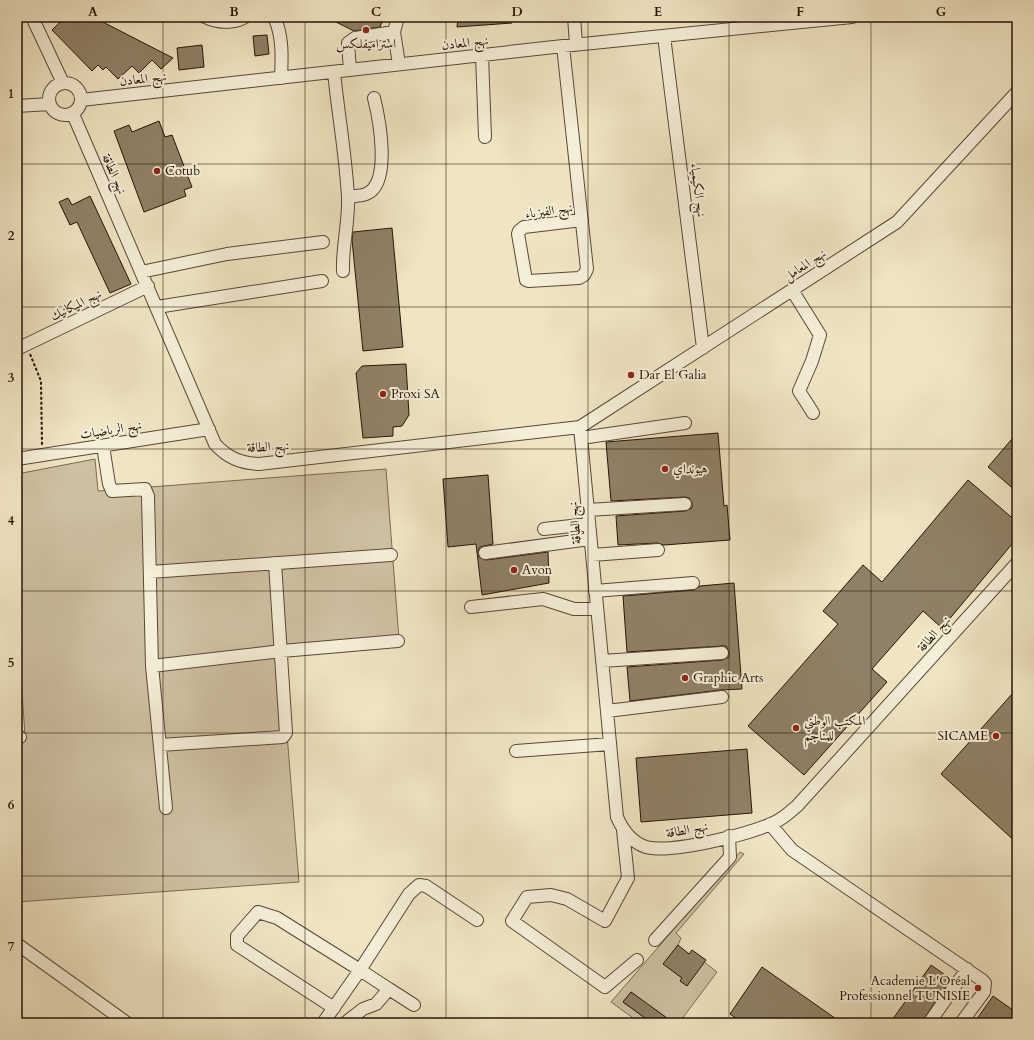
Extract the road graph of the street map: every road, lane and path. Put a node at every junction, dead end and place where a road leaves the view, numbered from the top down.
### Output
1 (32, 17) edge
2 (205, 17) edge
3 (245, 17) edge
4 (274, 17) edge
5 (398, 17) edge
6 (574, 17) edge
7 (852, 17) edge
8 (394, 32) junction
9 (664, 36) junction
10 (576, 44) junction
11 (563, 46) junction
12 (482, 55) junction
13 (398, 64) junction
14 (350, 70) junction
15 (334, 72) junction
16 (281, 78) junction
17 (63, 83) junction
18 (1017, 92) edge
19 (374, 98) dead end
20 (81, 100) junction
21 (50, 104) junction
22 (17, 106) edge
23 (72, 114) junction
24 (485, 137) dead end
25 (348, 197) junction
26 (582, 220) junction
27 (323, 242) dead end
28 (343, 271) dead end
29 (141, 272) junction
30 (322, 280) dead end
31 (148, 286) junction
32 (792, 290) junction
33 (157, 307) junction
34 (21, 347) edge
35 (703, 348) junction
36 (813, 412) dead end
37 (685, 423) dead end
38 (209, 429) junction
39 (580, 432) junction
40 (103, 446) junction
41 (42, 455) junction
42 (17, 459) edge
43 (685, 504) dead end
44 (588, 510) junction
45 (589, 524) junction
46 (544, 529) dead end
47 (590, 539) junction
48 (658, 550) dead end
49 (485, 552) dead end
50 (391, 555) dead end
51 (592, 555) junction
52 (275, 563) junction
53 (1017, 563) edge
54 (150, 572) junction
55 (693, 583) dead end
56 (595, 591) junction
57 (470, 607) dead end
58 (597, 609) junction
59 (398, 641) dead end
60 (282, 651) junction
61 (722, 653) dead end
62 (602, 661) junction
63 (152, 666) junction
64 (722, 697) dead end
65 (607, 711) junction
66 (610, 744) junction
67 (160, 745) junction
68 (516, 751) dead end
69 (166, 808) dead end
70 (770, 824) junction
71 (623, 830) junction
72 (729, 836) junction
73 (477, 920) dead end
74 (655, 940) dead end
75 (17, 944) edge
76 (637, 960) dead end
77 (966, 969) junction
78 (360, 970) junction
79 (389, 989) junction
80 (414, 1005) dead end
81 (334, 1008) junction
82 (127, 1023) edge
83 (322, 1023) edge
84 (345, 1023) edge
85 (929, 1023) edge
86 (961, 1023) edge

1 - 17 street
2 - 3 street
4 - 16 street
5 - 8 street
6 - 10 street
7 - 9 street, نهج المعادن
8 - 13 street
8 - 14 street
9 - 10 street, نهج المعادن
9 - 35 street, نهج الكيمياء
10 - 11 street, نهج المعادن
11 - 12 street, نهج المعادن
11 - 26 street, نهج الفيزياء
12 - 13 street, نهج المعادن
12 - 24 street
13 - 14 street, نهج المعادن
14 - 15 street, نهج المعادن
15 - 16 street, نهج المعادن
15 - 25 street
16 - 20 street, نهج المعادن
17 - 20 street
17 - 21 street
18 - 32 street, نهج المعامل
19 - 25 street
20 - 23 street
21 - 22 street
21 - 23 street
23 - 29 street, نهج الطاقة
25 - 28 street
26 - 26 street, نهج الفيزياء
27 - 29 street
29 - 31 street, نهج الطاقة
30 - 33 street
31 - 33 street, نهج الطاقة
31 - 34 street, نهج الميكانيك
32 - 35 street, نهج المعامل
32 - 36 street
33 - 38 street, نهج الطاقة
34 - 41 path
35 - 39 street, نهج المعامل
37 - 39 street
38 - 39 street, نهج الطاقة
38 - 40 street, نهج الرياضيات
39 - 44 street, نهج الطاقة
40 - 41 street, نهج الرياضيات
40 - 54 street
41 - 42 street, نهج الرياضيات
43 - 44 street
44 - 45 street, نهج الطاقة
45 - 46 street
45 - 47 street, نهج الطاقة
47 - 49 street
47 - 51 street, نهج الطاقة
48 - 51 street
50 - 52 street
51 - 56 street, نهج الطاقة
52 - 54 street
52 - 60 street
53 - 70 street, نهج الطاقة
54 - 63 street
55 - 56 street
56 - 58 street, نهج الطاقة
57 - 58 street
58 - 62 street, نهج الطاقة
59 - 60 street
60 - 63 street
60 - 67 street
61 - 62 street
62 - 65 street, نهج الطاقة
63 - 67 street
64 - 65 street
65 - 66 street, نهج الطاقة
66 - 68 street
66 - 71 street, نهج الطاقة
67 - 69 street
70 - 72 street, نهج الطاقة
70 - 77 street
71 - 72 street, نهج الطاقة
71 - 76 street
72 - 74 street
73 - 78 street
75 - 82 street
77 - 85 street
77 - 86 street
78 - 79 street
78 - 81 street
78 - 81 street
79 - 80 street
79 - 84 street
81 - 83 street

